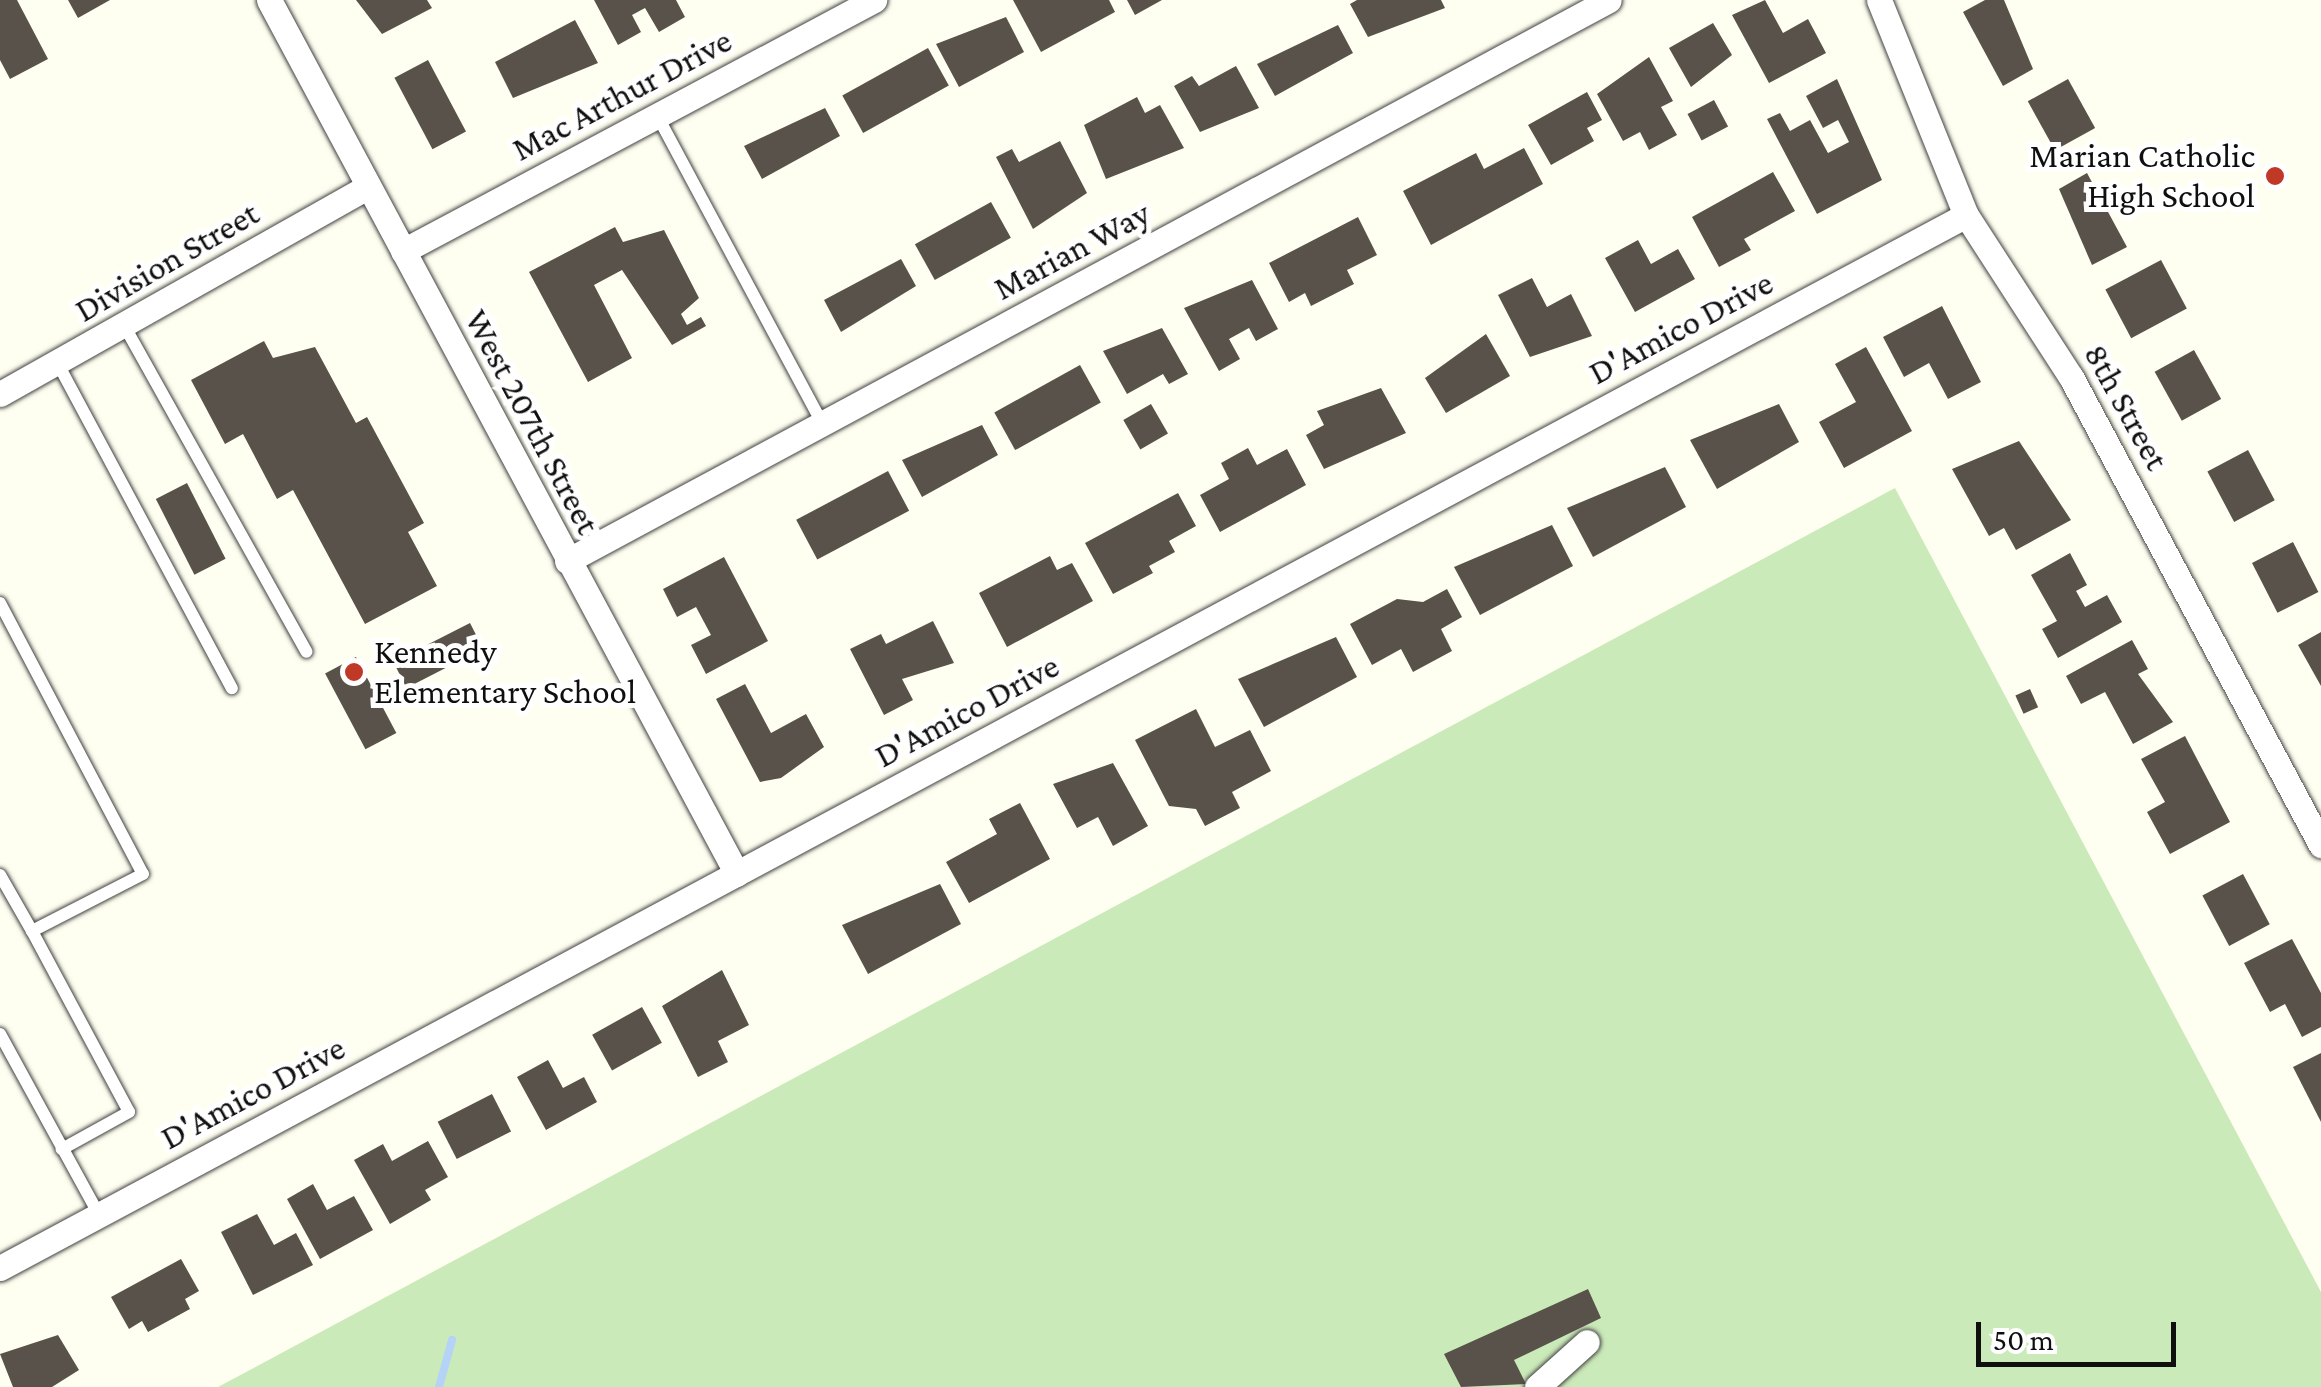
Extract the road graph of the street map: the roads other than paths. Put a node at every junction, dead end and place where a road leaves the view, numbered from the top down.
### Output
1 (269, 0) edge
2 (874, 0) edge
3 (1610, 0) edge
4 (1878, 0) edge
5 (658, 116) junction
6 (368, 187) junction
7 (1966, 215) junction
8 (402, 251) junction
9 (125, 327) junction
10 (58, 364) junction
11 (0, 394) edge
12 (823, 425) junction
13 (567, 561) junction
14 (0, 603) edge
15 (306, 652) dead end
16 (232, 688) dead end
17 (2321, 845) edge
18 (0, 874) edge
19 (738, 874) junction
20 (32, 932) junction
21 (2, 1043) edge
22 (62, 1148) junction
23 (99, 1215) junction
24 (0, 1268) edge
25 (1587, 1342) dead end
26 (1538, 1387) edge

1 - 6 street, West 207th Street
2 - 5 street, Mac Arthur Drive
3 - 12 street, Marian Way
4 - 7 street, 8th Street
5 - 8 street, Mac Arthur Drive
5 - 12 lane
6 - 8 street, West 207th Street
6 - 9 street, Division Street
7 - 17 street, 8th Street
7 - 19 street, D'Amico Drive
8 - 13 street, West 207th Street
9 - 10 street, Division Street
9 - 15 lane
10 - 11 street, Division Street
10 - 16 lane
12 - 13 street, Marian Way
13 - 19 street, West 207th Street
14 - 20 lane
18 - 20 lane
19 - 23 street, D'Amico Drive
20 - 22 lane
21 - 22 lane
22 - 23 lane
23 - 24 street, D'Amico Drive
25 - 26 street

